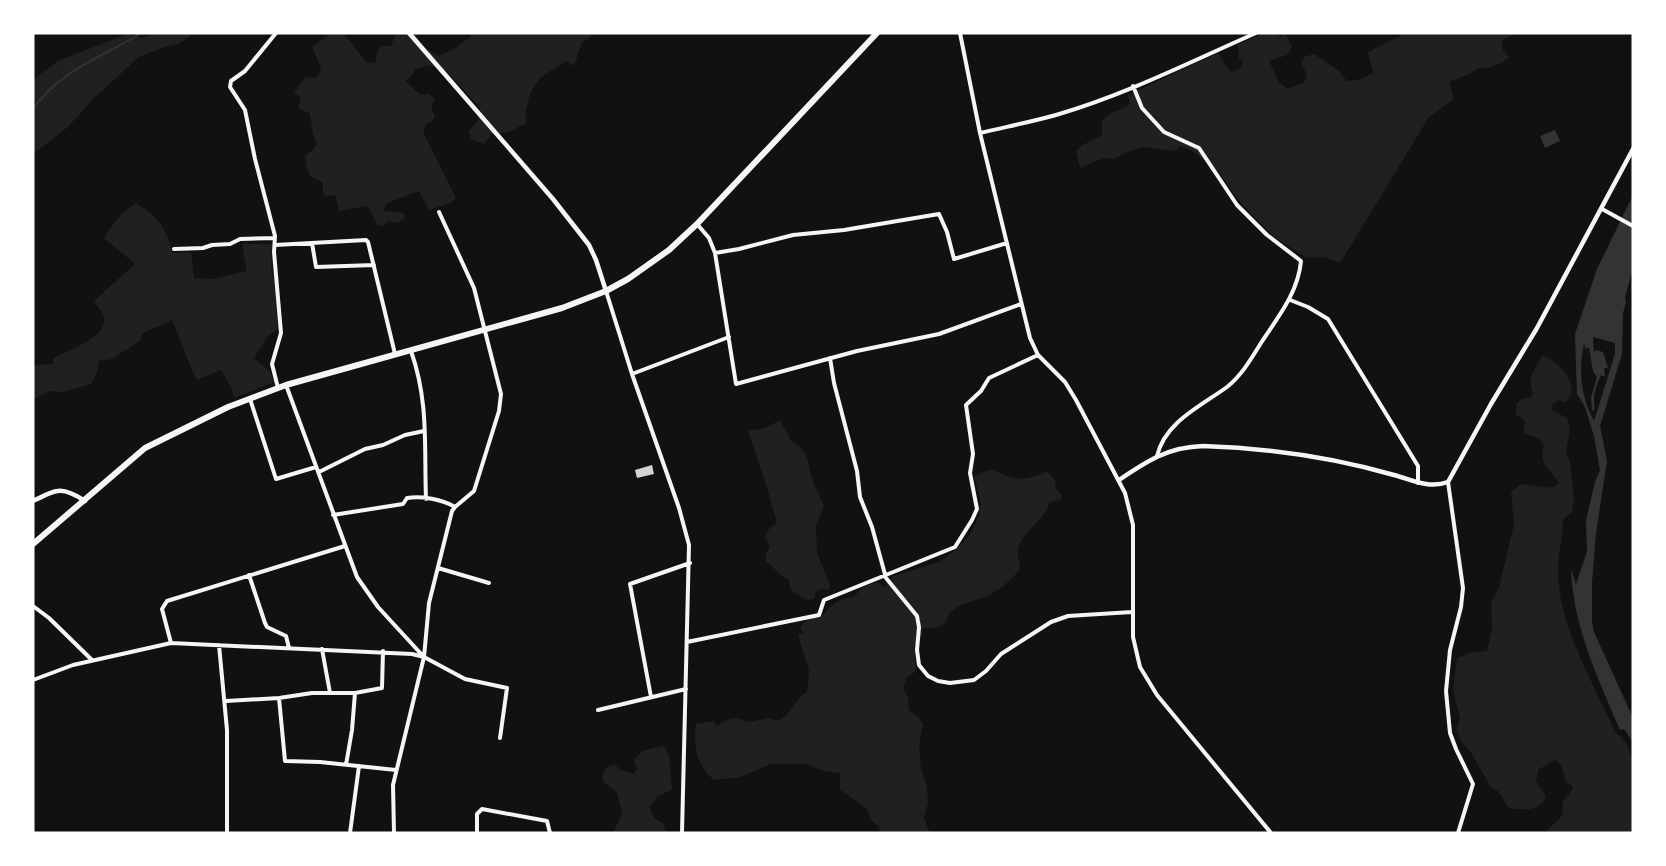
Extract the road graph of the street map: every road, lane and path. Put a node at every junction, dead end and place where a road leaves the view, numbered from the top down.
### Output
1 (276, 33) edge
2 (409, 33) edge
3 (877, 33) edge
4 (960, 33) edge
5 (1256, 33) edge
6 (1133, 86) junction
7 (980, 133) junction
8 (1633, 148) edge
9 (1602, 209) junction
10 (439, 212) dead end
11 (697, 224) junction
12 (1633, 226) edge
13 (275, 238) junction
14 (312, 243) junction
15 (1007, 243) junction
16 (275, 244) junction
17 (174, 249) dead end
18 (715, 253) junction
19 (374, 265) junction
20 (606, 291) junction
21 (1290, 300) junction
22 (1021, 304) junction
23 (486, 331) junction
24 (729, 337) junction
25 (411, 351) junction
26 (395, 355) junction
27 (1038, 355) junction
28 (830, 358) junction
29 (632, 374) junction
30 (286, 385) junction
31 (278, 388) junction
32 (250, 398) junction
33 (424, 431) junction
34 (1156, 456) junction
35 (316, 467) junction
36 (319, 472) junction
37 (1119, 480) junction
38 (1448, 482) junction
39 (1418, 483) junction
40 (426, 499) junction
41 (33, 501) edge
42 (86, 501) junction
43 (455, 507) junction
44 (333, 515) junction
45 (33, 544) edge
46 (345, 546) junction
47 (690, 563) junction
48 (438, 568) junction
49 (249, 574) junction
50 (887, 574) junction
51 (489, 583) dead end
52 (33, 606) edge
53 (1132, 612) junction
54 (687, 642) junction
55 (171, 643) junction
56 (219, 645) junction
57 (289, 648) junction
58 (322, 649) junction
59 (383, 651) junction
60 (424, 657) junction
61 (92, 660) junction
62 (33, 680) edge
63 (686, 689) junction
64 (330, 693) junction
65 (355, 693) junction
66 (651, 697) junction
67 (279, 698) junction
68 (225, 701) junction
69 (598, 710) dead end
70 (500, 738) dead end
71 (346, 765) junction
72 (359, 766) junction
73 (396, 770) junction
74 (227, 833) edge
75 (350, 833) edge
76 (394, 833) edge
77 (477, 833) edge
78 (550, 833) edge
79 (682, 833) edge
80 (1271, 833) edge
81 (1458, 833) edge

1 - 13 street
2 - 20 street
3 - 11 main road
4 - 7 street
5 - 6 street
6 - 7 street
6 - 21 street
7 - 15 street
8 - 9 street
9 - 12 street
9 - 38 street
10 - 23 street
11 - 18 street
11 - 20 main road
13 - 16 street
13 - 17 street
14 - 16 street
14 - 19 street
14 - 19 street
15 - 18 street
15 - 22 street
16 - 31 street
18 - 24 street
19 - 26 street
20 - 23 main road
20 - 29 street
21 - 34 street
21 - 39 street
22 - 27 street
22 - 28 street
23 - 25 main road
23 - 43 street
24 - 28 street
24 - 29 street
25 - 26 main road
25 - 33 street
26 - 30 main road
27 - 37 street
27 - 50 street
28 - 50 street
29 - 47 street
30 - 31 main road
30 - 35 street
31 - 32 main road
32 - 35 street
32 - 42 main road
33 - 36 street
33 - 40 street
34 - 37 street
34 - 39 street
35 - 36 street
36 - 44 street
37 - 53 street
38 - 39 street
38 - 81 street
40 - 43 street
40 - 44 street
41 - 42 street
42 - 45 main road
43 - 48 street
44 - 46 street
46 - 49 street
46 - 60 street
47 - 54 street
47 - 66 street
48 - 51 street
48 - 60 street
49 - 55 street
49 - 57 street
50 - 53 street
50 - 54 street
52 - 61 street
53 - 80 street
54 - 63 street
55 - 56 street
55 - 61 street
56 - 57 street
56 - 68 street
57 - 58 street
58 - 59 street
58 - 64 street
59 - 60 street
59 - 65 street
60 - 70 street
60 - 73 street
61 - 62 street
63 - 66 street
63 - 79 street
64 - 65 street
64 - 67 street
65 - 71 street
66 - 69 street
67 - 68 street
67 - 71 street
68 - 74 street
71 - 72 street
72 - 73 street
72 - 75 street
73 - 76 street
77 - 78 street

